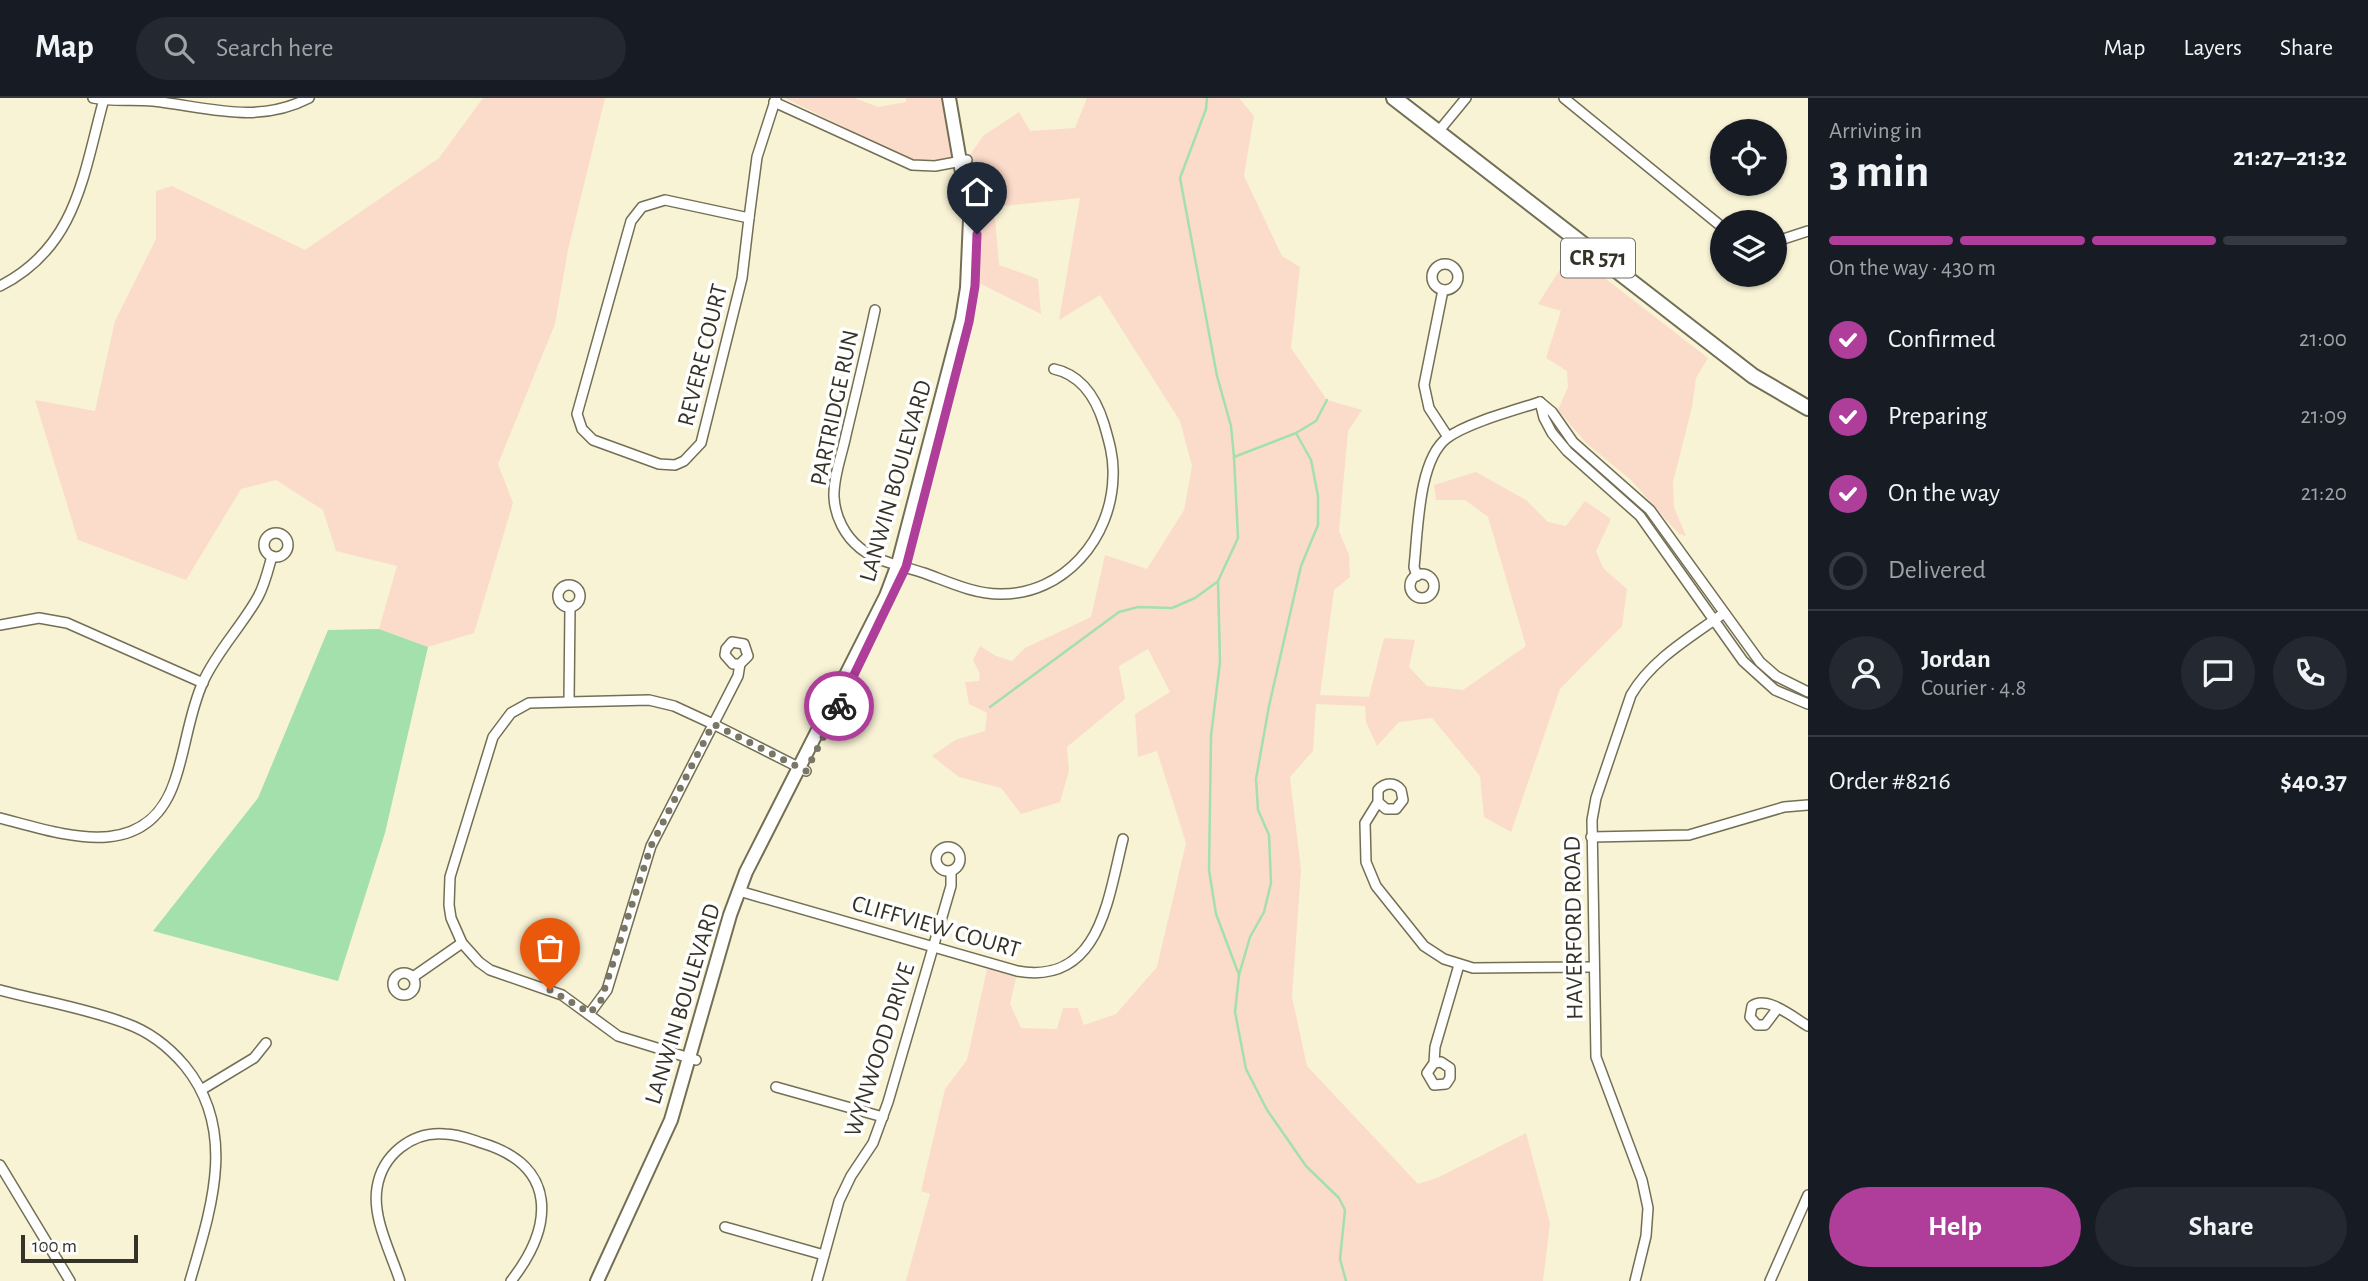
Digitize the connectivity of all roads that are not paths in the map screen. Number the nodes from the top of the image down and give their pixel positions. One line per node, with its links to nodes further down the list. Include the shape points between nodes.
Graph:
1 (93, 98): 8 (street)
2 (309, 98): 10 (street)
3 (949, 98): 12 (street, LANWIN BOULEVARD)
4 (956, 98): 12 (street, LANWIN BOULEVARD)
5 (1394, 98): 11 (main road, CR 571)
6 (1466, 98): 11 (street)
7 (1564, 98): 13 (street)
8 (104, 99): 10 (street, via 246,114); 17 (street, via 68,221 37,262)
9 (775, 100): 12 (street, via 912,165); 14 (street, REVERE COURT, via 757,157)
10 (296, 101)
11 (1438, 132): 21 (main road, CR 571, via 1679,320)
12 (964, 160): 27 (street, LANWIN BOULEVARD, via 976,215 975,286)
13 (1710, 217)
14 (749, 218): 14 (street, REVERE COURT, via 742,278 697,450 684,461 667,465 593,440 582,429 578,405 636,213 665,200)
15 (1808, 231): 16 (street)
16 (1787, 238)
17 (0, 286)
18 (1443, 290): 25 (street, via 1424,385 1429,408)
19 (876, 310): 27 (street, PARTRIDGE RUN, via 834,495 839,519 851,540 868,553)
20 (1054, 369): 27 (street, PARTRIDGE RUN, via 1068,372 1091,394 1110,443 1112,492 1104,522 1090,547 1058,578 1016,593 973,591)
21 (1789, 398): 23 (main road, CR 571); 24 (street)
22 (1539, 402): 25 (street); 30 (street, via 1573,442 1650,510); 31 (street, via 1552,433 1640,516)
23 (1808, 408)
24 (1808, 415)
25 (1448, 437): 28 (street, via 1427,469 1414,567)
26 (272, 556): 34 (street, via 258,597)
27 (902, 565): 39 (street, LANWIN BOULEVARD, via 886,613)
28 (1417, 576)
29 (570, 607): 36 (street)
30 (1724, 613): 31 (street, HAVERFORD ROAD); 35 (street, via 1760,662)
31 (1715, 620): 37 (street, via 1758,677); 43 (street, HAVERFORD ROAD, via 1653,666 1638,684 1596,798)
32 (0, 625): 34 (street, via 39,618 67,623)
33 (740, 664): 38 (street)
34 (203, 683): 42 (street, via 175,781 146,821 122,834 95,839)
35 (1808, 692)
36 (569, 701): 38 (street, via 649,700); 47 (street, via 540,701 519,708 503,720 493,737 450,877 451,918)
37 (1808, 704)
38 (713, 724): 39 (street); 54 (street, via 651,846 607,990)
39 (802, 769): 46 (street, LANWIN BOULEVARD)
40 (1378, 802): 49 (street, via 1363,836 1370,874 1414,937 1433,953)
41 (1808, 805): 43 (street, via 1784,807 1689,835)
42 (0, 818)
43 (1591, 837): 50 (street, HAVERFORD ROAD)
44 (1123, 839): 48 (street, CLIFFVIEW COURT, via 1097,932 1070,964 1050,972 1029,973)
45 (951, 871): 48 (street, WYNWOOD DRIVE)
46 (743, 892): 48 (street, CLIFFVIEW COURT); 57 (street, LANWIN BOULEVARD)
47 (462, 943): 51 (street); 54 (street, via 491,970 562,995)
48 (933, 947): 61 (street, WYNWOOD DRIVE)
49 (1459, 965): 50 (street, via 1486,970); 58 (street)
50 (1594, 967): 73 (street, HAVERFORD ROAD, via 1596,1057 1648,1208)
51 (413, 977)
52 (0, 990): 60 (street, via 137,1028 179,1059)
53 (1777, 1009): 55 (street)
54 (590, 1013): 57 (street, via 630,1042)
55 (1808, 1026)
56 (266, 1043): 60 (street, via 254,1058)
57 (692, 1059): 70 (street, LANWIN BOULEVARD, via 660,1146); 71 (street, LANWIN BOULEVARD, via 671,1140)
58 (1434, 1063)
59 (776, 1087): 61 (street)
60 (201, 1090): 67 (street, via 213,1122 218,1157 204,1235)
61 (883, 1117): 65 (street, WYNWOOD DRIVE, via 873,1143 845,1186)
62 (0, 1165): 66 (street)
63 (1808, 1195): 74 (street)
64 (725, 1227): 65 (street)
65 (824, 1255): 72 (street, WYNWOOD DRIVE)
66 (70, 1281)
67 (190, 1281)
68 (400, 1281): 69 (street, via 377,1213 379,1178 398,1149 434,1134 456,1135 502,1149 534,1177 541,1198 541,1220)
69 (511, 1281)
70 (597, 1281)
71 (605, 1281)
72 (817, 1281)
73 (1636, 1281)
74 (1770, 1281)

